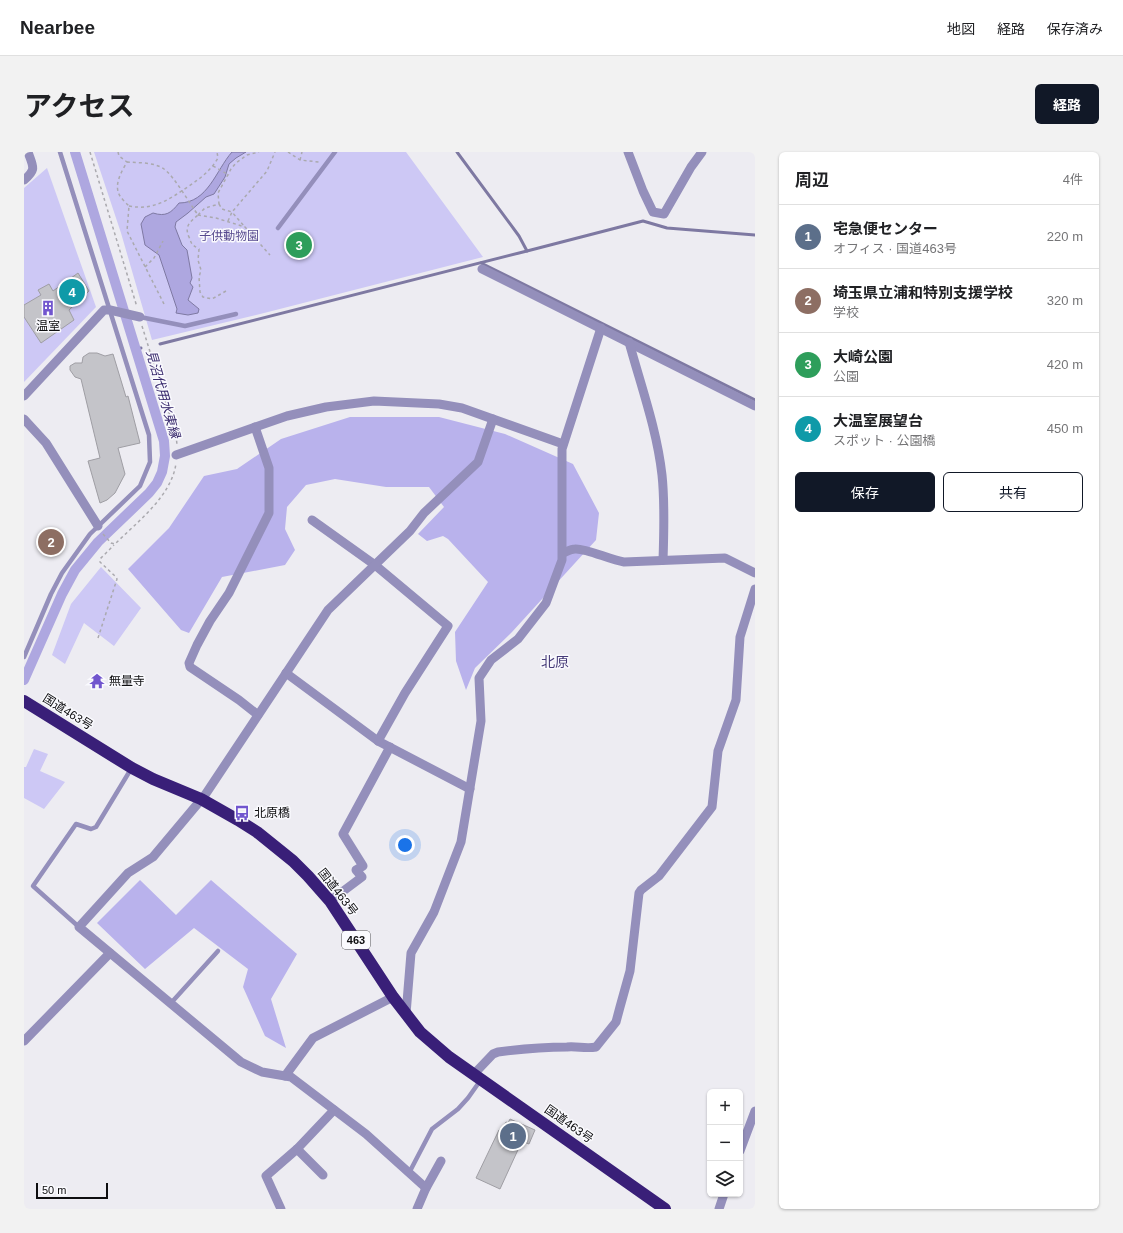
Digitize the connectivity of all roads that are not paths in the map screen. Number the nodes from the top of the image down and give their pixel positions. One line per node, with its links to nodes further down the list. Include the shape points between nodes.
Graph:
1 (28, 152): 6 (street, via 33,169)
2 (60, 152): 9 (lane)
3 (335, 152): 7 (lane)
4 (628, 152): 5 (street, via 653,212 664,214)
5 (702, 152)
6 (24, 180)
7 (278, 228)
8 (482, 268): 12 (street)
9 (110, 310): 11 (street); 14 (street, via 104,310); 22 (lane, via 149,435 150,462 140,486)
10 (236, 314): 11 (lane, via 185,326)
11 (140, 317)
12 (601, 328): 13 (street); 19 (street)
13 (629, 342): 15 (street); 24 (street, via 656,437 662,475 665,513)
14 (24, 396)
15 (755, 406)
16 (24, 419): 22 (street, via 46,443)
17 (493, 419): 18 (street, via 462,408 439,404 374,401 326,407); 19 (street); 25 (street, via 478,462 424,513 410,531)
18 (255, 427): 20 (street); 31 (street, via 269,468 269,513 189,663 190,667)
19 (563, 444): 23 (street)
20 (176, 455)
21 (312, 520): 25 (street)
22 (99, 528): 28 (lane, via 90,534 62,573)
23 (562, 553): 24 (street, via 574,549 624,562); 35 (street, via 562,560 546,603 518,638 491,660 479,678 481,721)
24 (663, 560): 26 (street, via 725,558)
25 (375, 565): 29 (street, via 328,610); 32 (street, via 448,626)
26 (755, 572)
27 (755, 590): 46 (street, via 740,637 736,700 718,751 712,806 659,876 639,893 630,971 616,1022 596,1047 586,1049 576,1046 498,1052 493,1054)
28 (24, 658)
29 (286, 673): 31 (street); 32 (street)
30 (25, 702): 34 (highway, 国道463号 / 463)
31 (258, 715): 36 (street)
32 (378, 741): 33 (street)
33 (390, 747): 35 (street); 37 (street, via 342,834 363,866 356,870 362,877)
34 (132, 768): 36 (highway, 国道463号 / 463); 38 (lane, via 96,826 91,829 76,824 32,886)
35 (470, 789): 43 (street, via 461,842 434,912 411,953)
36 (201, 799): 37 (highway, 国道463号 / 463, via 257,832 293,861); 38 (street, via 153,857 128,873)
37 (330, 901): 41 (highway, 国道463号 / 463)
38 (79, 927): 40 (street)
39 (218, 951): 42 (lane)
40 (110, 953): 42 (street); 44 (street)
41 (394, 997): 43 (highway, 国道463号 / 463); 45 (street, via 313,1038)
42 (171, 1003): 45 (street, via 241,1062 262,1072)
43 (406, 1014): 46 (highway, 国道463号 / 463, via 420,1032)
44 (24, 1041)
45 (285, 1076): 47 (street, via 291,1077)
46 (477, 1077): 52 (lane, via 468,1098 432,1129); 58 (highway, 国道463号 / 463)
47 (334, 1110): 50 (street); 52 (street, via 366,1134)
48 (755, 1110): 49 (street)
49 (743, 1143)
50 (297, 1149): 53 (street); 56 (street, via 266,1176)
51 (441, 1161): 54 (street)
52 (409, 1173): 54 (street)
53 (323, 1175)
54 (426, 1188): 57 (street)
55 (723, 1197): 59 (street)
56 (282, 1209)
57 (417, 1209)
58 (664, 1209)
59 (719, 1209)

